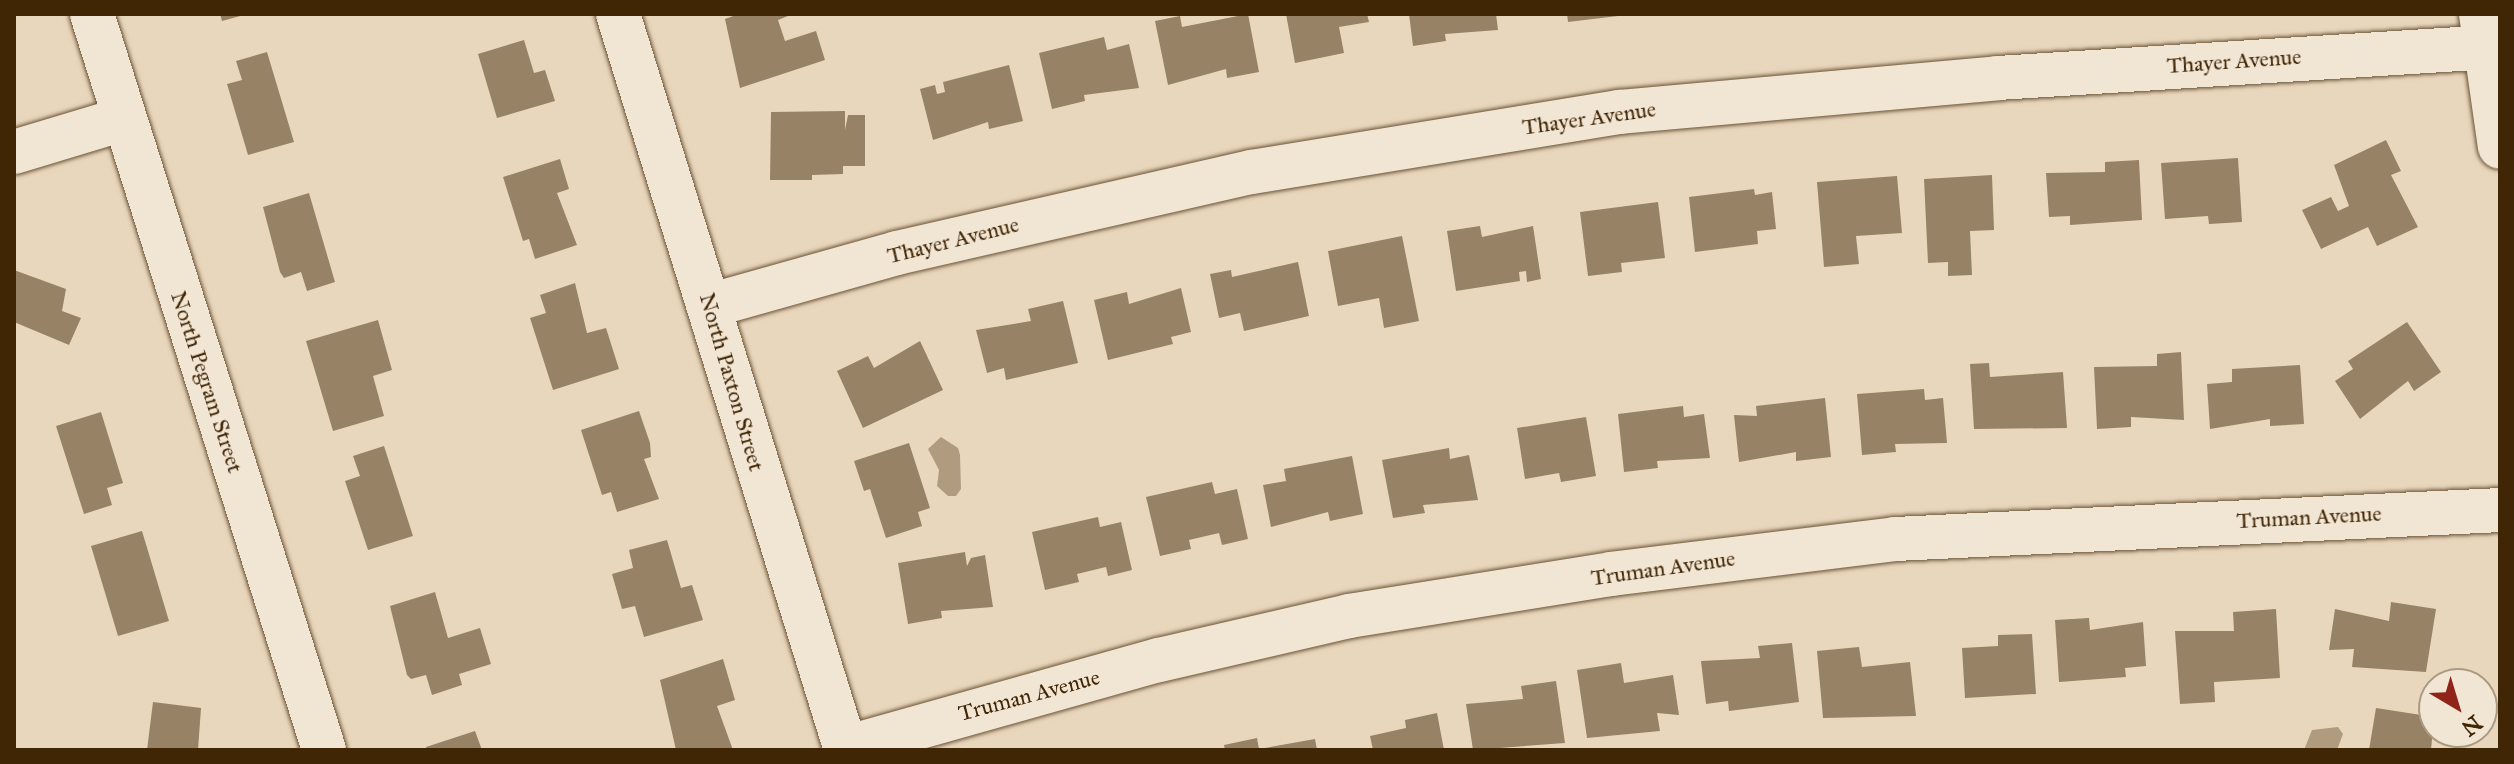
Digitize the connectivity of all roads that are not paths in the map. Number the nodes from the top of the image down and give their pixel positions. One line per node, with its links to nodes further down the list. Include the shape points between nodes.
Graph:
1 (92, 14): 4 (street, North Pegram Street)
2 (618, 14): 7 (street, North Paxton Street)
3 (2483, 30): 5 (street); 7 (street, Thayer Avenue, via 1799,94 1485,132 1063,213)
4 (123, 119): 6 (street); 10 (street, North Pegram Street)
5 (2500, 147)
6 (14, 152)
7 (712, 305): 9 (street, North Paxton Street, via 769,511)
8 (2500, 510): 9 (street, Truman Avenue, via 1895,539 1611,574 1349,616 1159,660)
9 (846, 749)
10 (324, 750)

